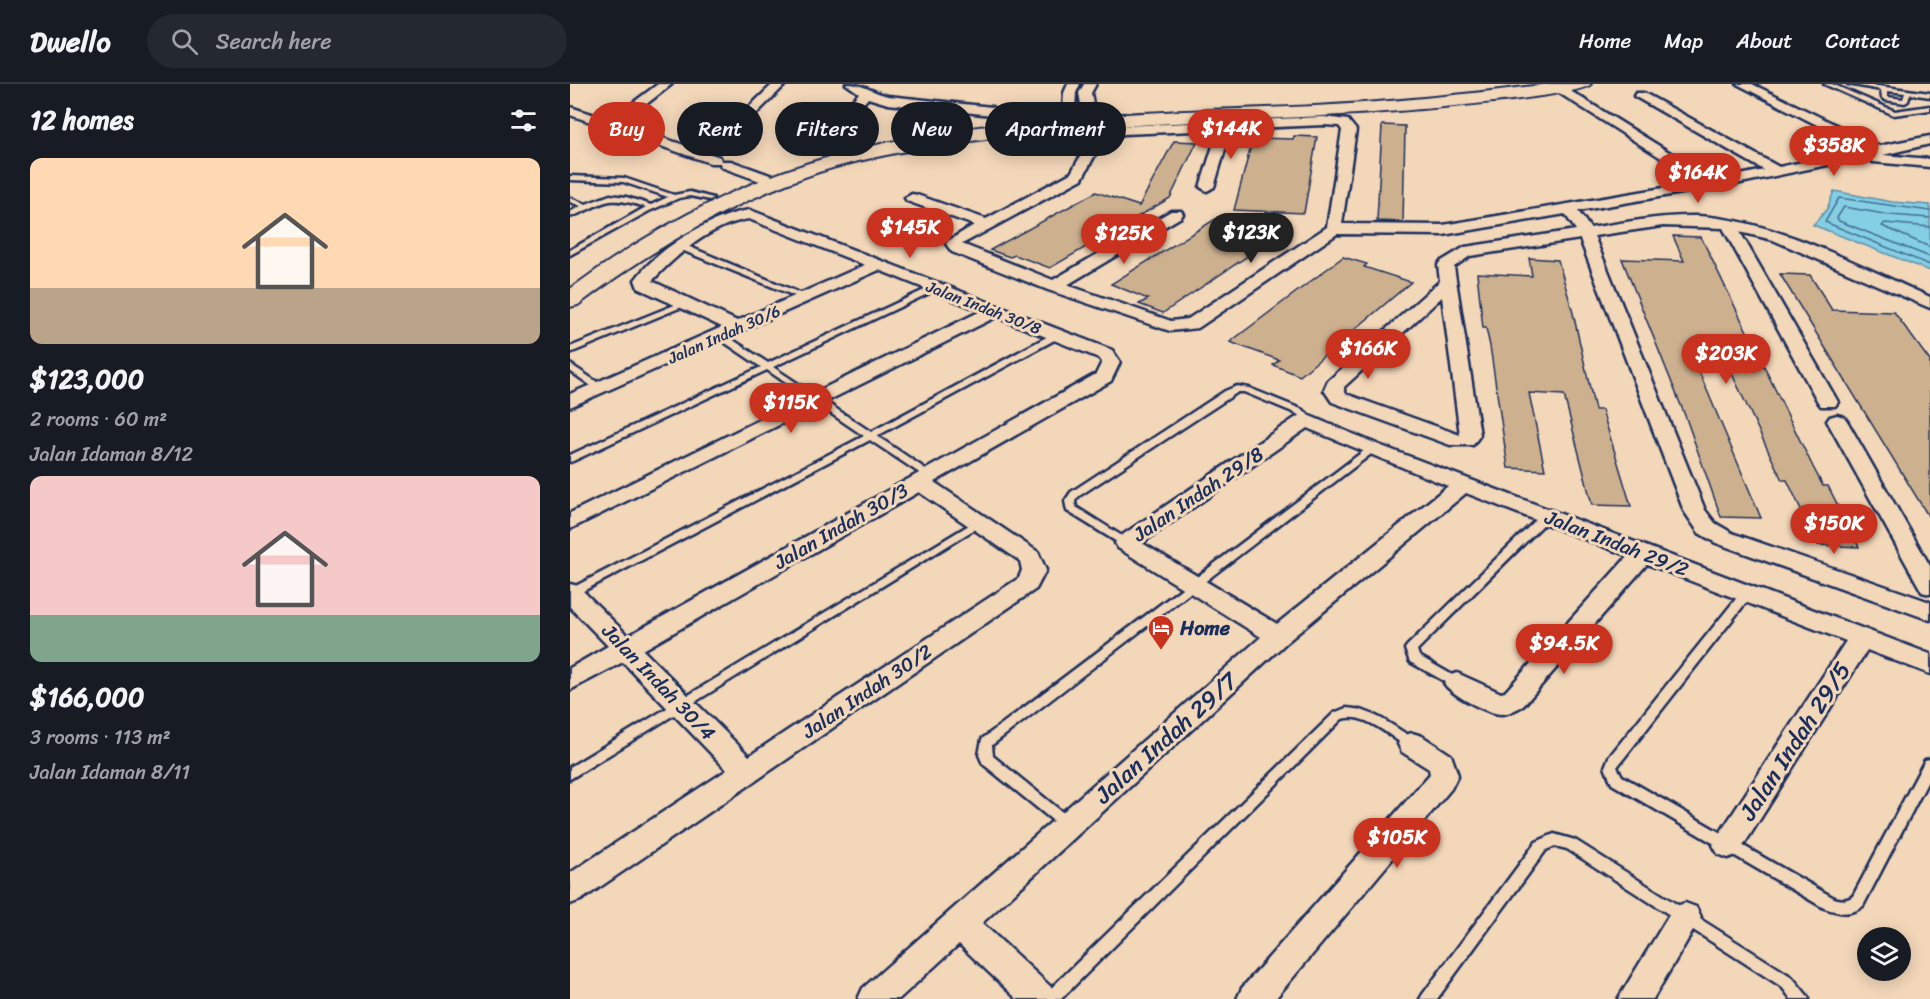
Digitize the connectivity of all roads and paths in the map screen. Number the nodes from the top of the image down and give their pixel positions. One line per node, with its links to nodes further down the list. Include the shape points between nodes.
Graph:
1 (666, 84): 18 (street)
2 (780, 84): 19 (street)
3 (852, 84): 14 (street)
4 (1074, 84): 21 (street)
5 (1090, 84): 22 (street, via 1085,93)
6 (1527, 84): 26 (main road, via 1400,98)
7 (1743, 84): 33 (street)
8 (1839, 84): 10 (lane)
9 (1564, 85): 27 (main road, via 1394,105); 39 (street)
10 (1828, 85): 15 (lane)
11 (1854, 85): 12 (lane); 15 (lane, via 1865,91)
12 (1884, 89): 13 (lane); 13 (lane, via 1885,98 1901,102)
13 (1908, 92): 16 (lane)
14 (866, 93): 20 (street); 24 (street, via 888,100)
15 (1853, 95): 23 (lane, via 1894,113)
16 (1930, 95)
17 (1640, 96): 36 (street)
18 (643, 102)
19 (761, 102)
20 (858, 102)
21 (1069, 102)
22 (1086, 102)
23 (1930, 108)
24 (985, 110)
25 (570, 111): 28 (street)
26 (1126, 114)
27 (1126, 116)
28 (588, 117)
29 (1226, 125): 40 (street); 50 (street, via 1105,134 1095,141 1077,176); 52 (street, via 1343,123 1349,130)
30 (985, 129): 38 (main road, via 912,137 813,159)
31 (1930, 141): 33 (street)
32 (665, 144): 38 (street)
33 (1880, 152): 34 (street)
34 (1850, 158): 35 (street); 36 (street)
35 (1930, 163)
36 (1776, 171): 39 (street)
37 (570, 178): 41 (lane, via 624,180)
38 (769, 179): 42 (main road); 62 (main road, via 664,235)
39 (1714, 180): 47 (street)
40 (1207, 187)
41 (675, 198): 42 (lane, via 688,194); 46 (lane)
42 (711, 198): 57 (main road, via 645,232)
43 (912, 198): 50 (street)
44 (570, 200): 45 (lane)
45 (586, 206): 46 (lane, via 614,196); 49 (lane)
46 (652, 207): 55 (lane)
47 (1569, 209): 52 (street, via 1443,230); 53 (street)
48 (1176, 214): 59 (street)
49 (570, 215)
50 (987, 224): 59 (street, via 954,244 958,249)
51 (1728, 224): 53 (street, via 1663,221); 63 (street, via 1778,237); 88 (street)
52 (1334, 229): 59 (street, via 1192,324 1181,327)
53 (1585, 232): 58 (street, via 1465,252 1446,266); 91 (street, via 1695,511 1707,528 1724,538)
54 (682, 247): 56 (street, Jalan Indah 30/8, via 724,220 750,214); 61 (lane); 64 (street, Jalan Indah 30/8, via 643,280)
55 (570, 253)
56 (878, 265): 60 (street, Jalan Indah 30/8); 61 (street, Jalan Indah 30/6)
57 (570, 280)
58 (1447, 283): 58 (street, via 1470,435 1466,441 1344,402 1334,390)
59 (1054, 286)
60 (936, 288): 65 (street, Jalan Indah 30/8); 71 (lane)
61 (808, 298): 66 (street, Jalan Indah 30/6)
62 (570, 300)
63 (1930, 303)
64 (685, 304): 66 (street); 69 (lane)
65 (994, 311): 67 (street, Jalan Indah 30/8); 74 (street)
66 (738, 328): 68 (street, Jalan Indah 30/6)
67 (1057, 335): 72 (street, Jalan Indah 30/8, via 1106,354 1111,362); 77 (lane)
68 (721, 336): 71 (lane); 73 (street, Jalan Indah 30/6)
69 (570, 350)
70 (570, 367): 73 (lane)
71 (767, 367): 74 (lane); 79 (lane)
72 (1109, 369): 80 (street, Jalan Indah 30/3, via 1104,377)
73 (600, 388): 75 (street, Jalan Indah 30/6)
74 (816, 400): 77 (lane); 83 (street)
75 (570, 402)
76 (1305, 420): 78 (street, Jalan Indah 29/2); 85 (street, Jalan Indah 29/8); 85 (lane, via 1298,411 1237,389 1075,494 1070,501 1071,509)
77 (871, 436): 80 (lane); 89 (lane)
78 (1372, 448): 81 (street, Jalan Indah 29/2); 87 (lane)
79 (570, 459)
80 (924, 479): 84 (street, Jalan Indah 30/2); 94 (street, Jalan Indah 30/3)
81 (1463, 484): 82 (street, Jalan Indah 29/2); 92 (street, Jalan Indah 29/7)
82 (1546, 516): 86 (street, Jalan Indah 29/2); 97 (lane, via 1412,649 1414,659)
83 (570, 522)
84 (979, 522): 98 (lane); 101 (street, Jalan Indah 30/2, via 1030,556 1034,570 1028,583)
85 (1126, 543): 87 (street, Jalan Indah 29/8)
86 (1644, 553): 90 (street, Jalan Indah 29/2); 97 (street, via 1509,702 1496,704)
87 (1194, 584): 92 (street, Jalan Indah 29/8); 103 (lane, via 986,743 988,760)
88 (1930, 586)
89 (570, 593): 94 (street, Jalan Indah 30/4)
90 (1748, 593): 93 (street, Jalan Indah 29/2); 104 (lane, via 1611,767 1623,785)
91 (1930, 611)
92 (1278, 636): 103 (street, Jalan Indah 29/7)
93 (1862, 638): 95 (street, Jalan Indah 29/2); 104 (street, Jalan Indah 29/5)
94 (627, 648): 96 (street, Jalan Indah 30/3); 98 (street, Jalan Indah 30/4)
95 (1930, 664)
96 (570, 680)
97 (1457, 683)
98 (682, 705): 101 (street, Jalan Indah 30/4); 102 (lane)
99 (1412, 744): 110 (lane, via 1357,712 1338,716); 111 (street, via 1440,763 1444,769 1441,781)
100 (1930, 764): 104 (lane, via 1853,906 1828,903)
101 (747, 772): 105 (street, Jalan Indah 30/2)
102 (570, 774)
103 (1069, 826): 107 (street, Jalan Indah 29/7)
104 (1728, 846)
105 (570, 890)
106 (1685, 917): 112 (lane, via 1570,844 1546,841); 113 (street); 114 (lane, via 1787,982)
107 (960, 923): 108 (street, Jalan Indah 29/7); 109 (street)
108 (875, 999)
109 (1040, 999)
110 (1050, 999)
111 (1254, 999)
112 (1428, 999)
113 (1635, 999)
114 (1802, 999)

